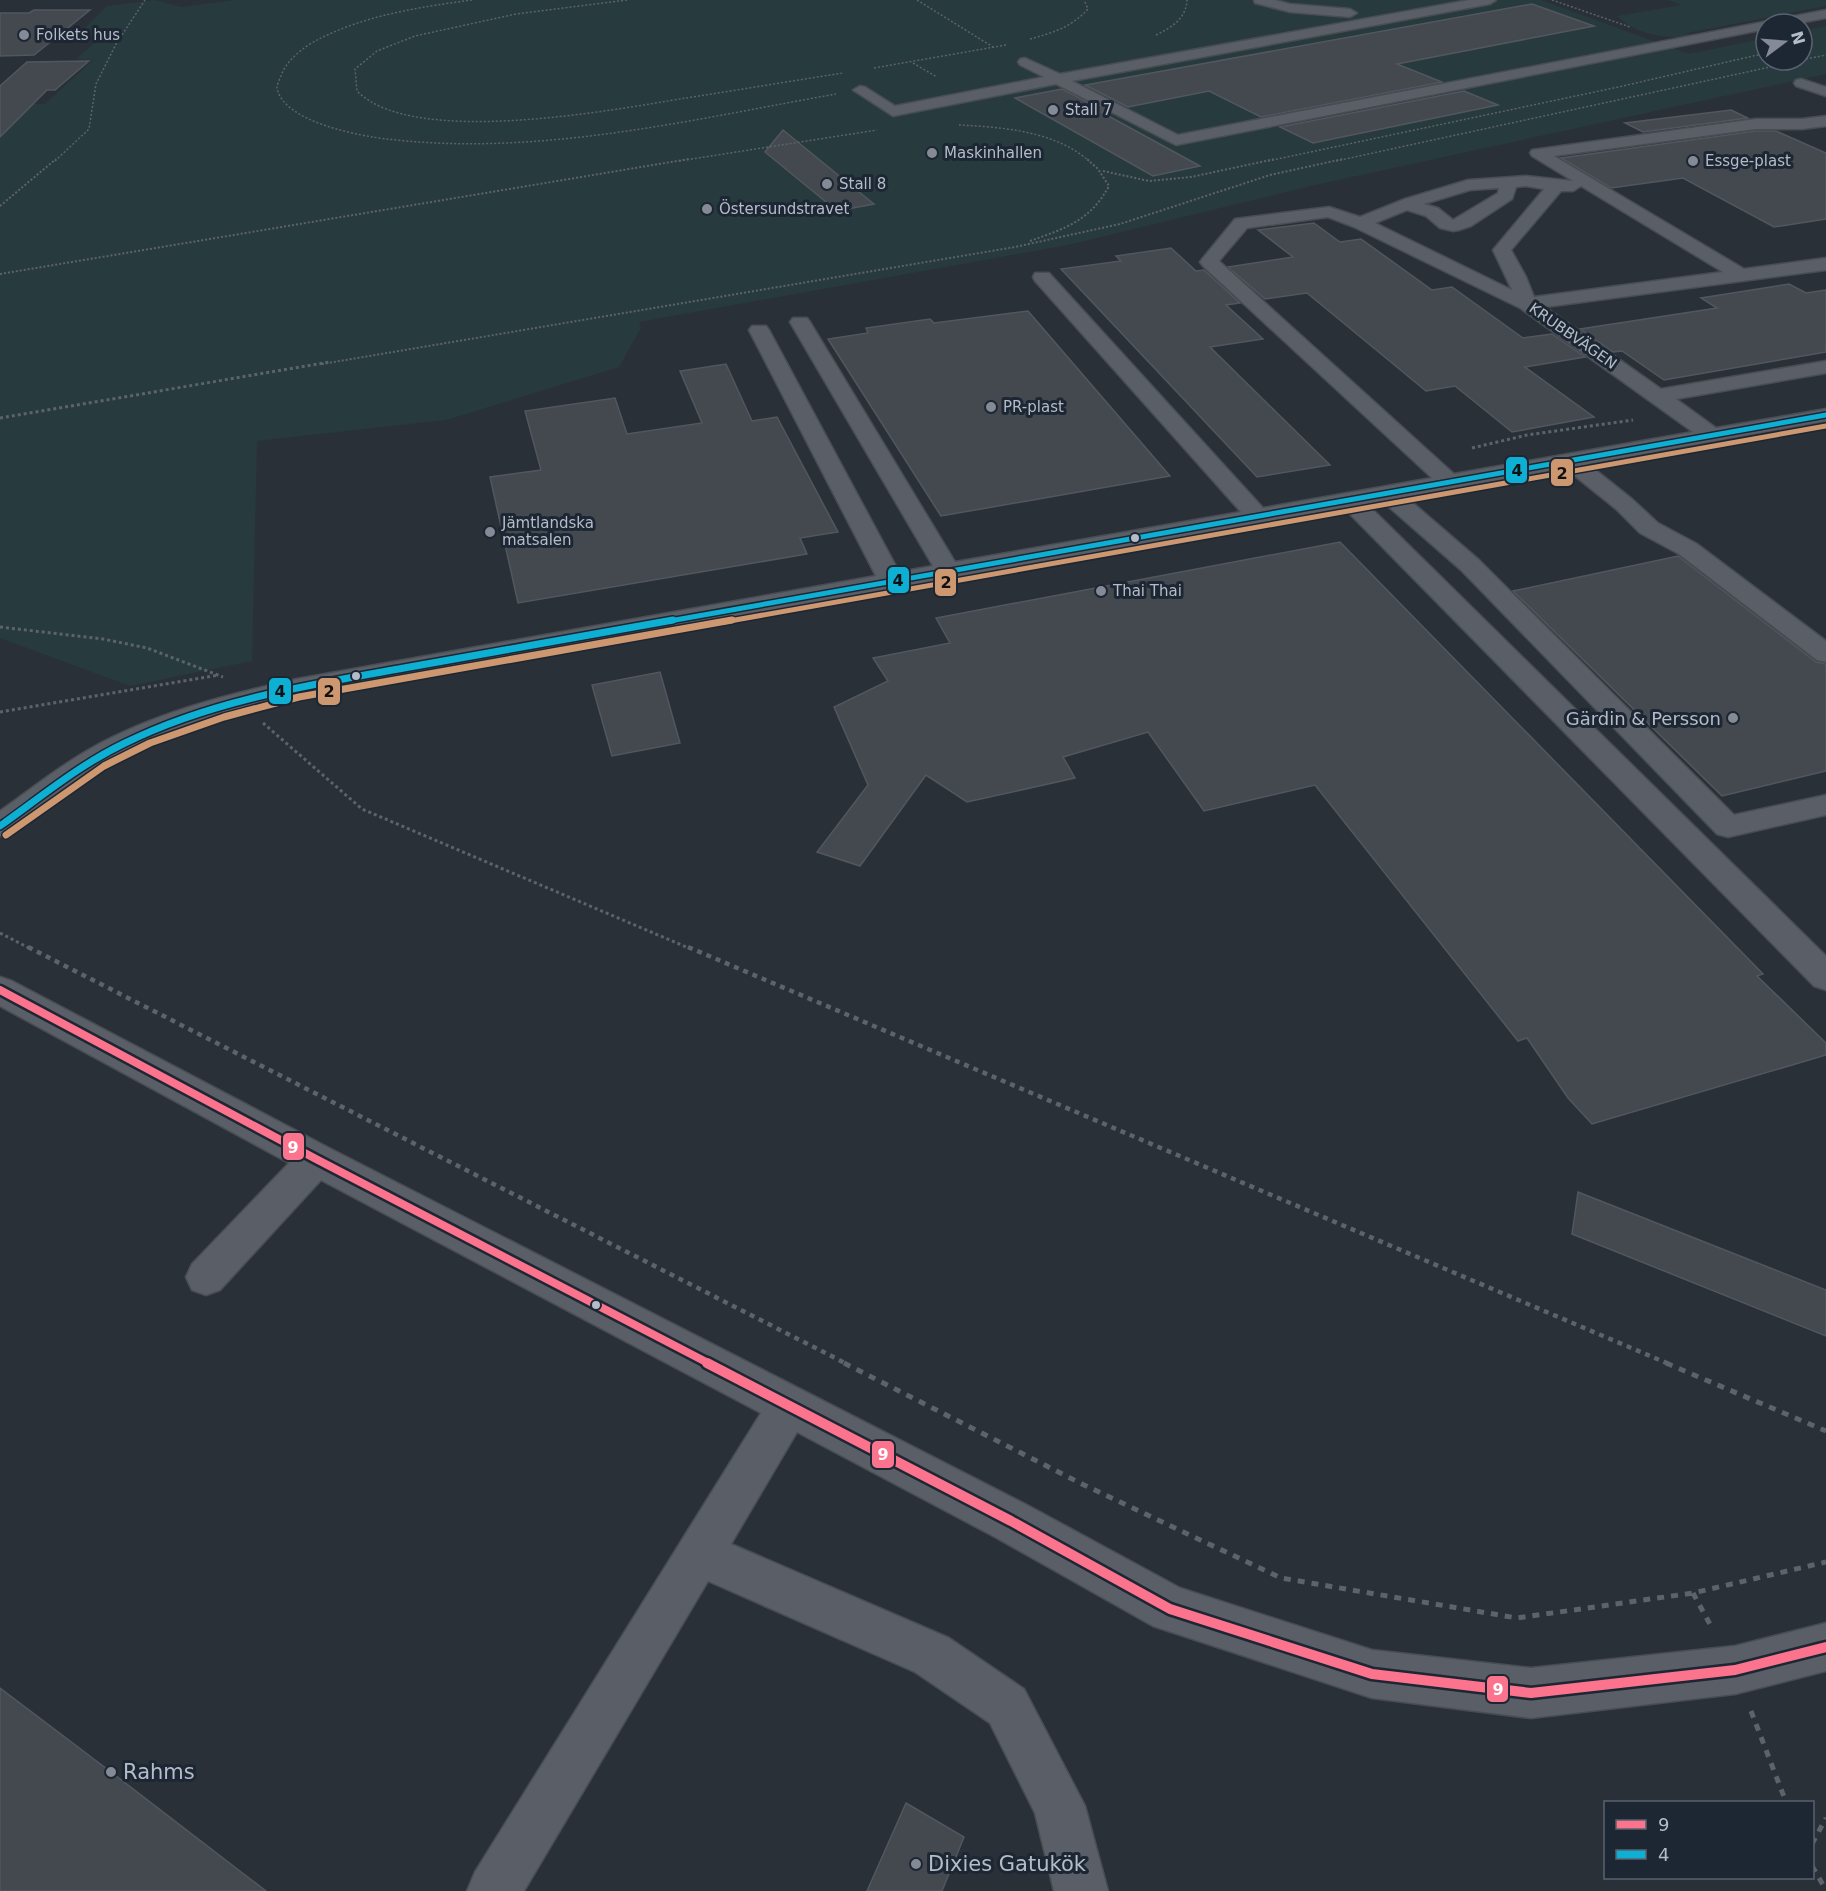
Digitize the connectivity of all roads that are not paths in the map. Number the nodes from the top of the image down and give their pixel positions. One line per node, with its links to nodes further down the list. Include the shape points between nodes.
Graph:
1 (1251, 0): 7 (street)
2 (1260, 0): 5 (street, via 1290,9)
3 (1406, 0): 5 (street)
4 (1490, 0): 5 (street)
5 (1377, 16): 7 (street)
6 (1754, 27): 9 (street, via 1176,140)
7 (1289, 37): 9 (street)
8 (1025, 62): 9 (street)
9 (1058, 79): 13 (street)
10 (1801, 83): 12 (street)
11 (860, 90): 13 (street)
12 (1825, 91)
13 (893, 111): 15 (street)
14 (1826, 121): 18 (street, via 1756,124 1538,153)
15 (910, 125)
16 (1509, 182): 17 (street); 19 (street, via 1468,185); 19 (street, via 1506,195 1453,226 1446,225 1432,212)
17 (1556, 186): 18 (street); 24 (street, via 1502,250)
18 (1591, 186): 22 (street)
19 (1407, 205): 20 (street)
20 (1360, 223): 24 (street, KRUBBVÄGEN); 32 (street, KRUBBVÄGEN, via 1329,212 1241,223 1209,262)
21 (1826, 264): 22 (street)
22 (1742, 276): 24 (street)
23 (1042, 277): 35 (street)
24 (1527, 304): 28 (street, KRUBBVÄGEN)
25 (800, 322): 36 (street)
26 (759, 330): 37 (street)
27 (1826, 367): 28 (street)
28 (1659, 396): 30 (street, KRUBBVÄGEN)
29 (1826, 416): 30 (street)
30 (1712, 435): 31 (street)
31 (1570, 461): 32 (street); 38 (street, via 1649,528 1688,549)
32 (1448, 481): 33 (street)
33 (1386, 492): 34 (street); 39 (street, via 1470,565 1728,827)
34 (1349, 499): 35 (street); 41 (street)
35 (1257, 516): 36 (street)
36 (948, 571): 37 (street)
37 (892, 582): 40 (street, via 241,700 176,720 102,755)
38 (1826, 654)
39 (1826, 805)
40 (0, 826)
41 (1826, 977)
42 (0, 990): 43 (street)
43 (316, 1159): 44 (street); 45 (street)
44 (206, 1277)
45 (790, 1404): 46 (street); 47 (street, via 1170,1609 1372,1674 1531,1693 1735,1670)
46 (700, 1554): 48 (street); 49 (street, via 932,1655 1007,1706 1059,1806)
47 (1826, 1647)
48 (494, 1891)
49 (1081, 1891)

